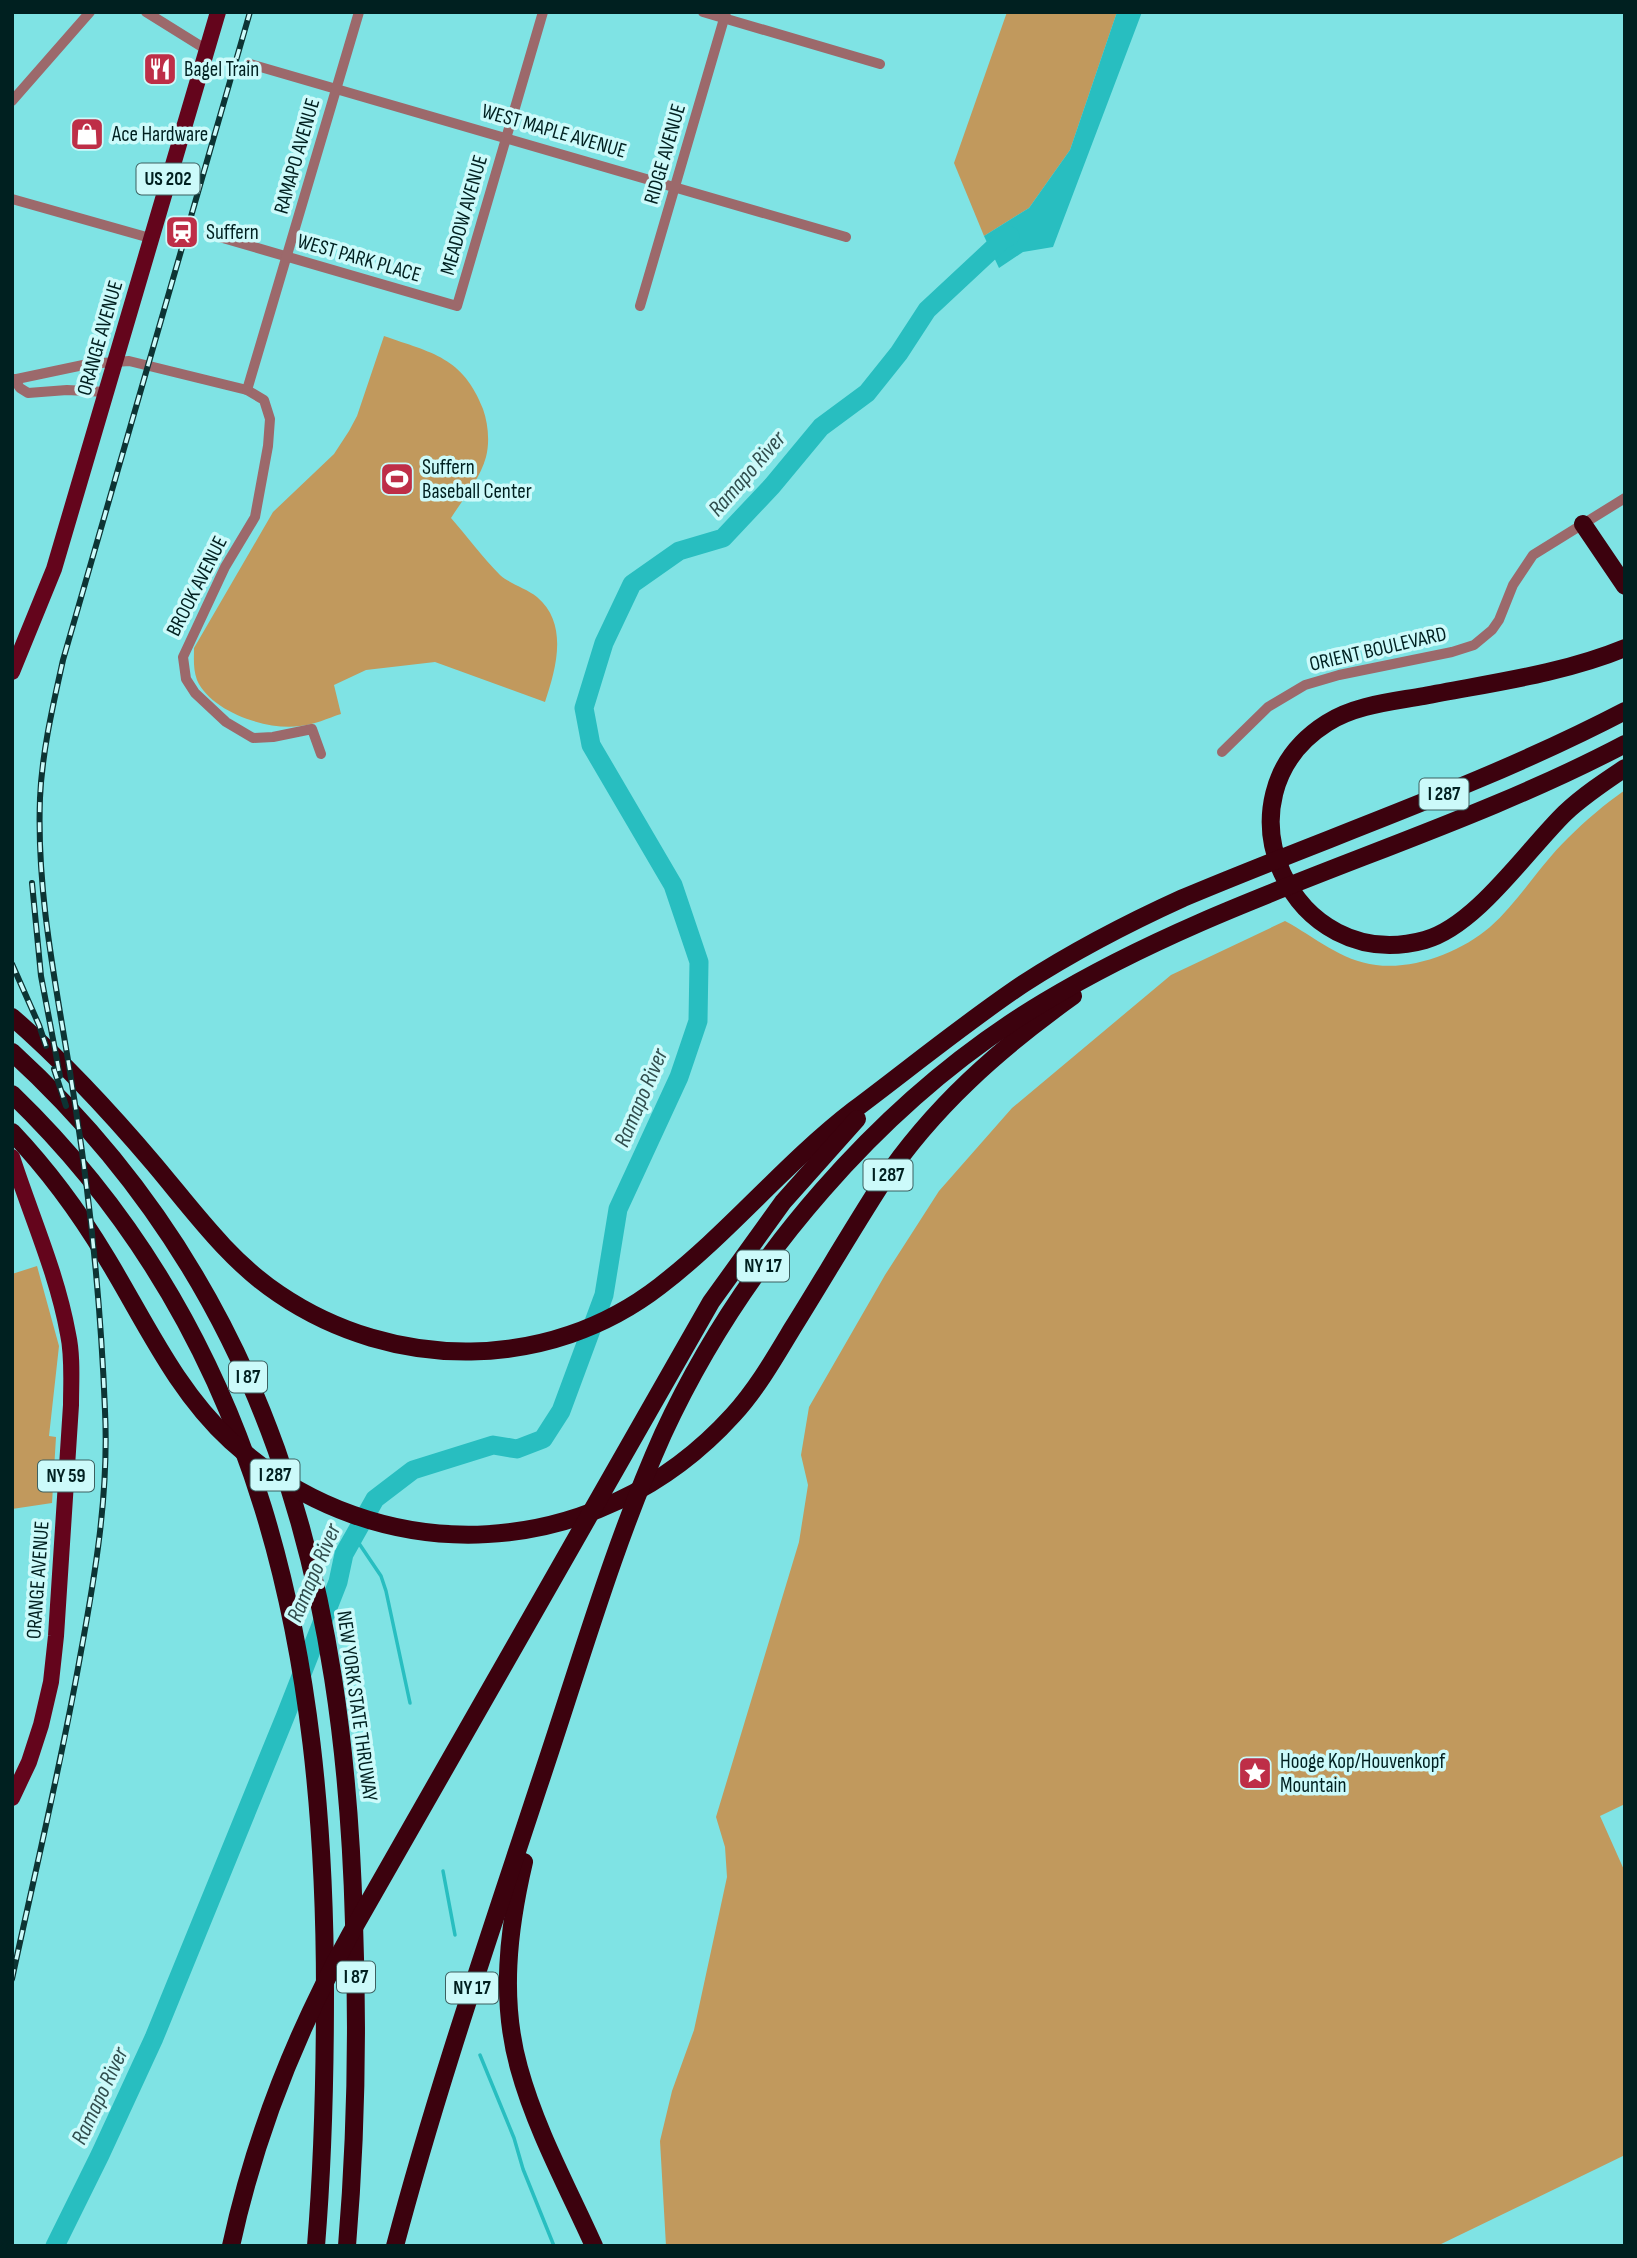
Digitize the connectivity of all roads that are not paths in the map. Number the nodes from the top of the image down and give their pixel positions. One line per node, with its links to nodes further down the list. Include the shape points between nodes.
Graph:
1 (90, 12): 12 (street)
2 (146, 12): 8 (street)
3 (218, 12): 8 (main road, ORANGE AVENUE / US 202)
4 (359, 12): 11 (street, RAMAPO AVENUE)
5 (543, 12): 13 (street, MEADOW AVENUE)
6 (703, 12): 7 (street)
7 (725, 15): 10 (street); 14 (street, RIDGE AVENUE)
8 (207, 50): 18 (main road, ORANGE AVENUE / US 202)
9 (250, 64): 11 (street, WEST MAPLE AVENUE)
10 (880, 64)
11 (336, 89): 13 (street, WEST MAPLE AVENUE); 19 (street, RAMAPO AVENUE)
12 (12, 101)
13 (506, 138): 14 (street, WEST MAPLE AVENUE); 20 (street, MEADOW AVENUE)
14 (676, 186): 17 (street, WEST MAPLE AVENUE); 21 (street, RIDGE AVENUE)
15 (12, 199): 18 (street)
16 (209, 234): 19 (street, WEST PARK PLACE)
17 (846, 237)
18 (150, 238): 23 (main road, ORANGE AVENUE / US 202)
19 (288, 257): 20 (street, WEST PARK PLACE); 24 (street, RAMAPO AVENUE)
20 (457, 306)
21 (640, 306)
22 (13, 380): 23 (street, via 28,393); 24 (street, via 129,360)
23 (108, 384): 29 (main road, ORANGE AVENUE / US 202, via 53,571)
24 (247, 390): 33 (street, BROOK AVENUE, via 264,400 270,419 255,517 183,657 187,679 226,722 253,738 312,729)
25 (1625, 498): 26 (street, ORIENT BOULEVARD)
26 (1583, 524): 27 (highway); 32 (street, ORIENT BOULEVARD, via 1533,555 1513,585 1499,620 1474,645 1305,685 1268,707)
27 (1625, 586)
28 (1620, 649): 34 (highway, via 1558,669 1366,707 1327,723 1301,745 1277,787 1273,851 1284,880 1323,924 1375,944 1429,939 1475,910 1566,813)
29 (12, 672)
30 (1625, 712): 38 (highway, I 287, via 1485,777 1259,866 1132,922 1024,984)
31 (1625, 744): 35 (highway, I 287, via 1536,786)
32 (1223, 752)
33 (321, 754)
34 (1625, 768)
35 (1155, 943): 40 (highway, I 287, via 1023,1033 940,1108 884,1180 751,1393 718,1431 645,1488 564,1521 504,1534 417,1532 366,1520 281,1480 246,1454 202,1411 166,1360 92,1233); 42 (highway, NY 17, via 1038,1005 953,1066 854,1157 776,1249 709,1348 665,1430 631,1512)
36 (12, 1017): 38 (highway, I 287, via 94,1094 260,1281 353,1333 452,1353 532,1345 624,1311 692,1260 830,1130)
37 (12, 1052): 46 (highway, NEW YORK STATE THRUWAY / I 87, via 82,1123 151,1208 200,1284 242,1365 284,1467 311,1561 330,1650 348,1800 356,1971)
38 (883, 1090): 44 (highway, NY 17, via 783,1202 710,1302 385,1872 295,2043 254,2154)
39 (12, 1094): 45 (highway, I 87, via 94,1185 159,1274 201,1350 237,1431 283,1576 304,1680 316,1773 325,1949)
40 (12, 1132)
41 (12, 1157): 43 (main road, ORANGE AVENUE / NY 59, via 59,1289 71,1367 51,1682 33,1749)
42 (557, 1733): 47 (highway, NY 17, via 454,2045); 48 (highway, via 515,1905 508,1999 525,2088)
43 (12, 1798)
44 (231, 2246)
45 (317, 2246)
46 (348, 2246)
47 (395, 2246)
48 (594, 2246)

